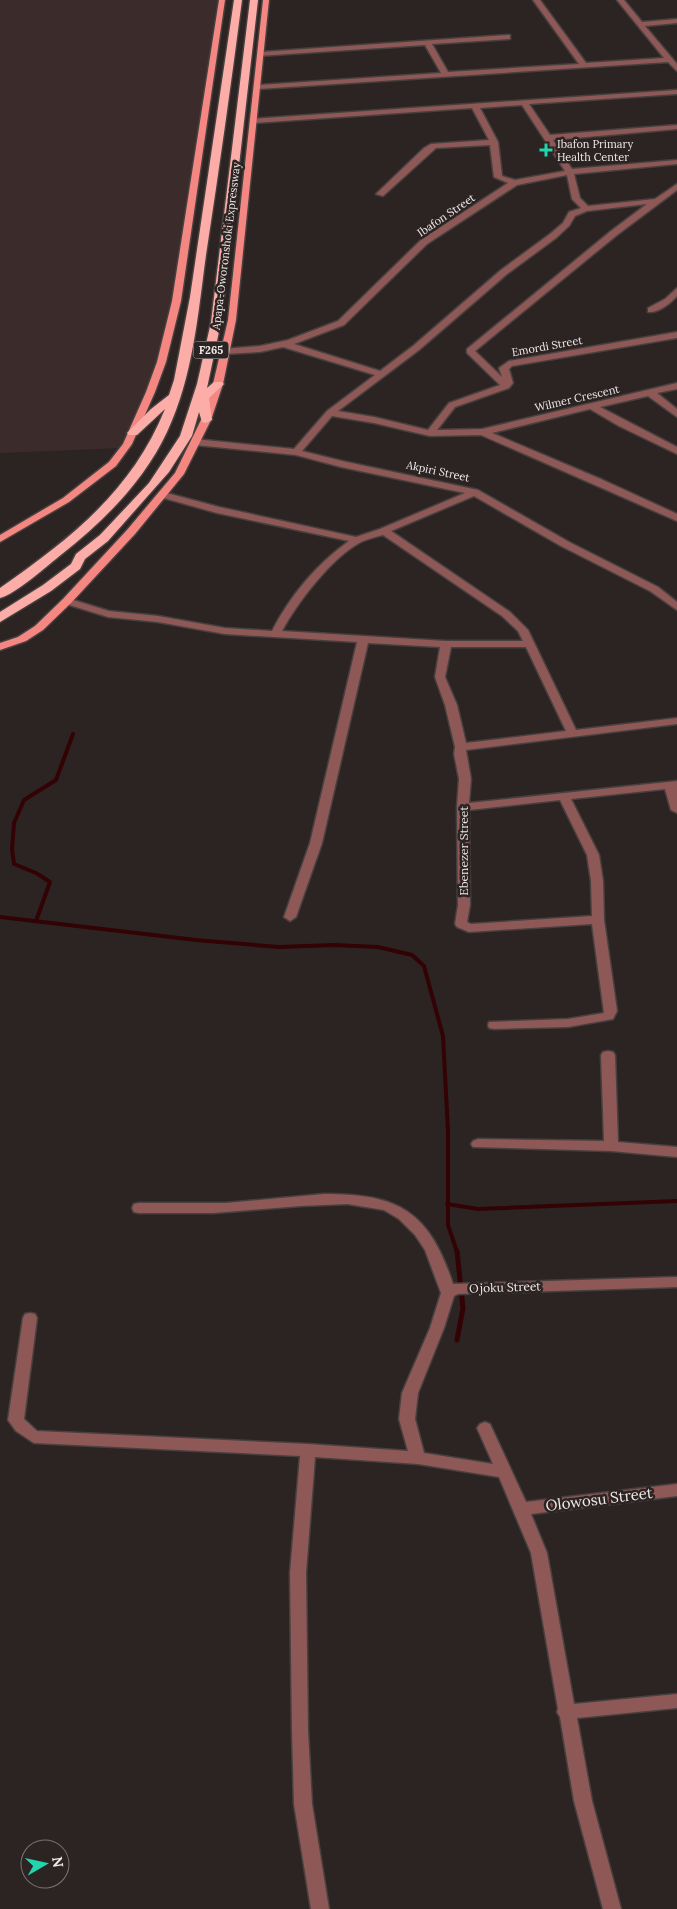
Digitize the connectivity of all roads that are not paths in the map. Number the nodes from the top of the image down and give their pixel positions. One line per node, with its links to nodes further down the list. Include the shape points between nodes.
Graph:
1 (222, 0): 43 (main road, via 181,274 162,366)
2 (238, 0): 42 (highway, Apapa-Oworonshoki Expressway / F265, via 191,318)
3 (254, 0): 37 (highway, Apapa-Oworonshoki Expressway / F265, via 216,322)
4 (266, 0): 11 (main road, Apapa-Oworonshoki Expressway)
5 (536, 0): 13 (street)
6 (620, 0): 8 (street)
7 (677, 21): 8 (street)
8 (640, 24): 12 (street)
9 (507, 37): 10 (street)
10 (428, 43): 11 (street); 15 (street)
11 (261, 54): 16 (main road, Apapa-Oworonshoki Expressway)
12 (670, 60): 13 (street); 14 (street)
13 (584, 66): 15 (street)
14 (677, 69)
15 (445, 74): 16 (street)
16 (258, 87): 20 (main road, Apapa-Oworonshoki Expressway)
17 (677, 92): 18 (street)
18 (524, 102): 19 (street); 22 (street)
19 (475, 106): 20 (street); 23 (street)
20 (253, 121): 35 (main road, Apapa-Oworonshoki Expressway)
21 (677, 127): 22 (street)
22 (546, 138): 25 (street)
23 (494, 142): 26 (street, via 498,177); 28 (street, via 434,146)
24 (677, 162): 25 (street, Ibafon Street)
25 (570, 172): 26 (street, Ibafon Street); 30 (street, via 576,199)
26 (514, 183): 34 (street, Ibafon Street, via 424,242 341,323)
27 (677, 186): 29 (street)
28 (380, 194)
29 (655, 201): 30 (street); 39 (street, via 470,351)
30 (586, 209): 36 (street, via 572,214 553,236 504,272)
31 (677, 291): 32 (street)
32 (650, 310)
33 (677, 334): 39 (street, Emordi Street, via 509,364 504,368)
34 (283, 344): 35 (street, Ibafon Street); 36 (street)
35 (226, 351): 38 (main road, Apapa-Oworonshoki Expressway)
36 (382, 374): 47 (street)
37 (203, 384): 44 (highway); 49 (highway, Apapa-Oworonshoki Expressway / F265)
38 (218, 384): 44 (highway); 50 (main road, Apapa-Oworonshoki Expressway)
39 (506, 386): 53 (street, via 452,404)
40 (677, 386): 41 (street, Wilmer Crescent)
41 (651, 393): 45 (street, Wilmer Crescent); 48 (street)
42 (174, 397): 46 (highway); 54 (highway, Apapa-Oworonshoki Expressway / F265)
43 (150, 398): 46 (highway); 52 (main road)
44 (203, 398): 49 (highway); 50 (highway)
45 (593, 407): 51 (street, Wilmer Crescent); 56 (street)
46 (155, 411): 52 (highway); 54 (highway, via 161,424)
47 (330, 413): 53 (street); 57 (street)
48 (677, 414)
49 (193, 417): 67 (highway, Apapa-Oworonshoki Expressway / F265, via 186,436 165,470 104,538 67,574)
50 (206, 420): 55 (main road, Apapa-Oworonshoki Expressway)
51 (482, 432): 53 (street); 60 (street)
52 (133, 433): 62 (main road, via 122,453 99,475 63,502)
53 (430, 433)
54 (158, 437): 64 (highway, Apapa-Oworonshoki Expressway / F265, via 130,480 94,520)
55 (195, 442): 57 (street, Akpiri Street); 59 (main road, Apapa-Oworonshoki Expressway, via 179,474)
56 (677, 451)
57 (296, 452): 58 (street, Akpiri Street)
58 (475, 492): 61 (street); 66 (street, Akpiri Street, via 565,544 654,589)
59 (163, 495): 63 (street); 65 (main road, Apapa-Oworonshoki Expressway)
60 (677, 518)
61 (384, 531): 63 (street); 71 (street, via 506,614 523,630)
62 (0, 539)
63 (357, 540): 68 (street, via 331,558 287,612)
64 (0, 594)
65 (66, 601): 68 (street, via 108,614); 72 (main road, Apapa-Oworonshoki Expressway, via 39,628)
66 (677, 607)
67 (0, 617)
68 (275, 635): 69 (street)
69 (363, 641): 70 (street); 80 (street, via 316,843)
70 (446, 644): 71 (street); 75 (street, Ebenezer Street, via 440,677)
71 (529, 644): 74 (street)
72 (0, 647)
73 (677, 721): 74 (street)
74 (572, 735): 75 (street)
75 (461, 747): 78 (street, Ebenezer Street, via 465,779)
76 (673, 784): 77 (street); 79 (street)
77 (564, 796): 78 (street); 81 (street, via 593,855)
78 (463, 807): 81 (street, Ebenezer Street, via 464,927)
79 (677, 810)
80 (290, 917)
81 (598, 920): 82 (street, via 611,1012 608,1016 568,1023)
82 (494, 1025)
83 (608, 1055): 85 (street)
84 (478, 1144): 85 (street)
85 (611, 1146): 86 (street)
86 (677, 1152)
87 (139, 1208): 89 (street, via 240,1207 342,1199 376,1202 403,1214 425,1237)
88 (677, 1282): 89 (street, Ojoku Street)
89 (451, 1291): 93 (street, via 410,1393 407,1419)
90 (30, 1318): 92 (street, via 16,1420 34,1437)
91 (485, 1428): 94 (street)
92 (308, 1450): 93 (street); 99 (street, via 298,1573 300,1731 304,1804)
93 (418, 1458): 94 (street)
94 (504, 1472): 96 (street)
95 (677, 1490): 96 (street, Olowosu Street)
96 (521, 1509): 98 (street, via 538,1553)
97 (677, 1701): 98 (street)
98 (566, 1712): 100 (street, via 583,1801)
99 (320, 1909)
100 (612, 1909)

